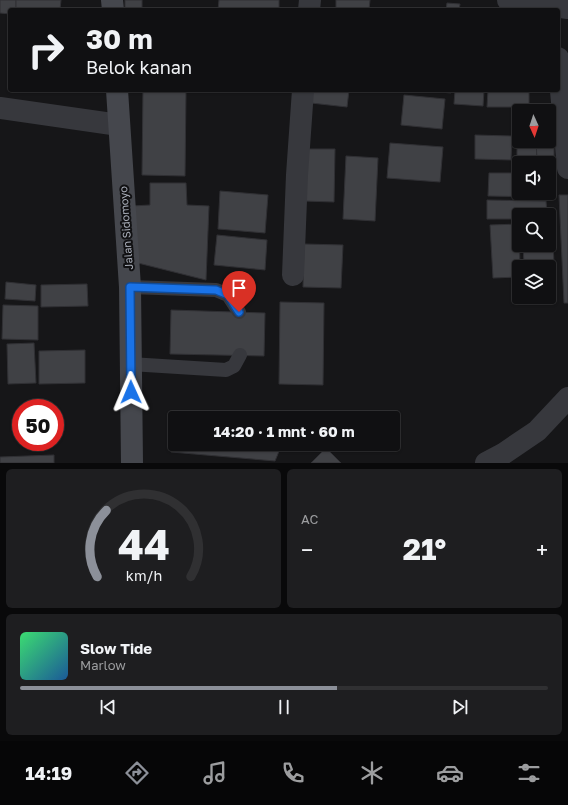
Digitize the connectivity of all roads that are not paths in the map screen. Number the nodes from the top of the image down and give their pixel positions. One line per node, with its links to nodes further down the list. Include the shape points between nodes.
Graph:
1 (508, 0): 2 (street)
2 (558, 8)
3 (560, 80): 8 (street)
4 (117, 92): 7 (main road, Jalan Sidomoyo)
5 (303, 92): 9 (street)
6 (0, 108): 7 (street)
7 (119, 125): 10 (main road, Jalan Sidomoyo)
8 (568, 168)
9 (293, 275)
10 (130, 287): 11 (lane, via 216,290 228,295); 13 (main road, Jalan Sidomoyo)
11 (239, 312)
12 (240, 355): 13 (lane, via 234,366 226,370)
13 (130, 364): 15 (main road, Jalan Sidomoyo)
14 (568, 398): 16 (street, via 538,432)
15 (132, 463)
16 (486, 463)

